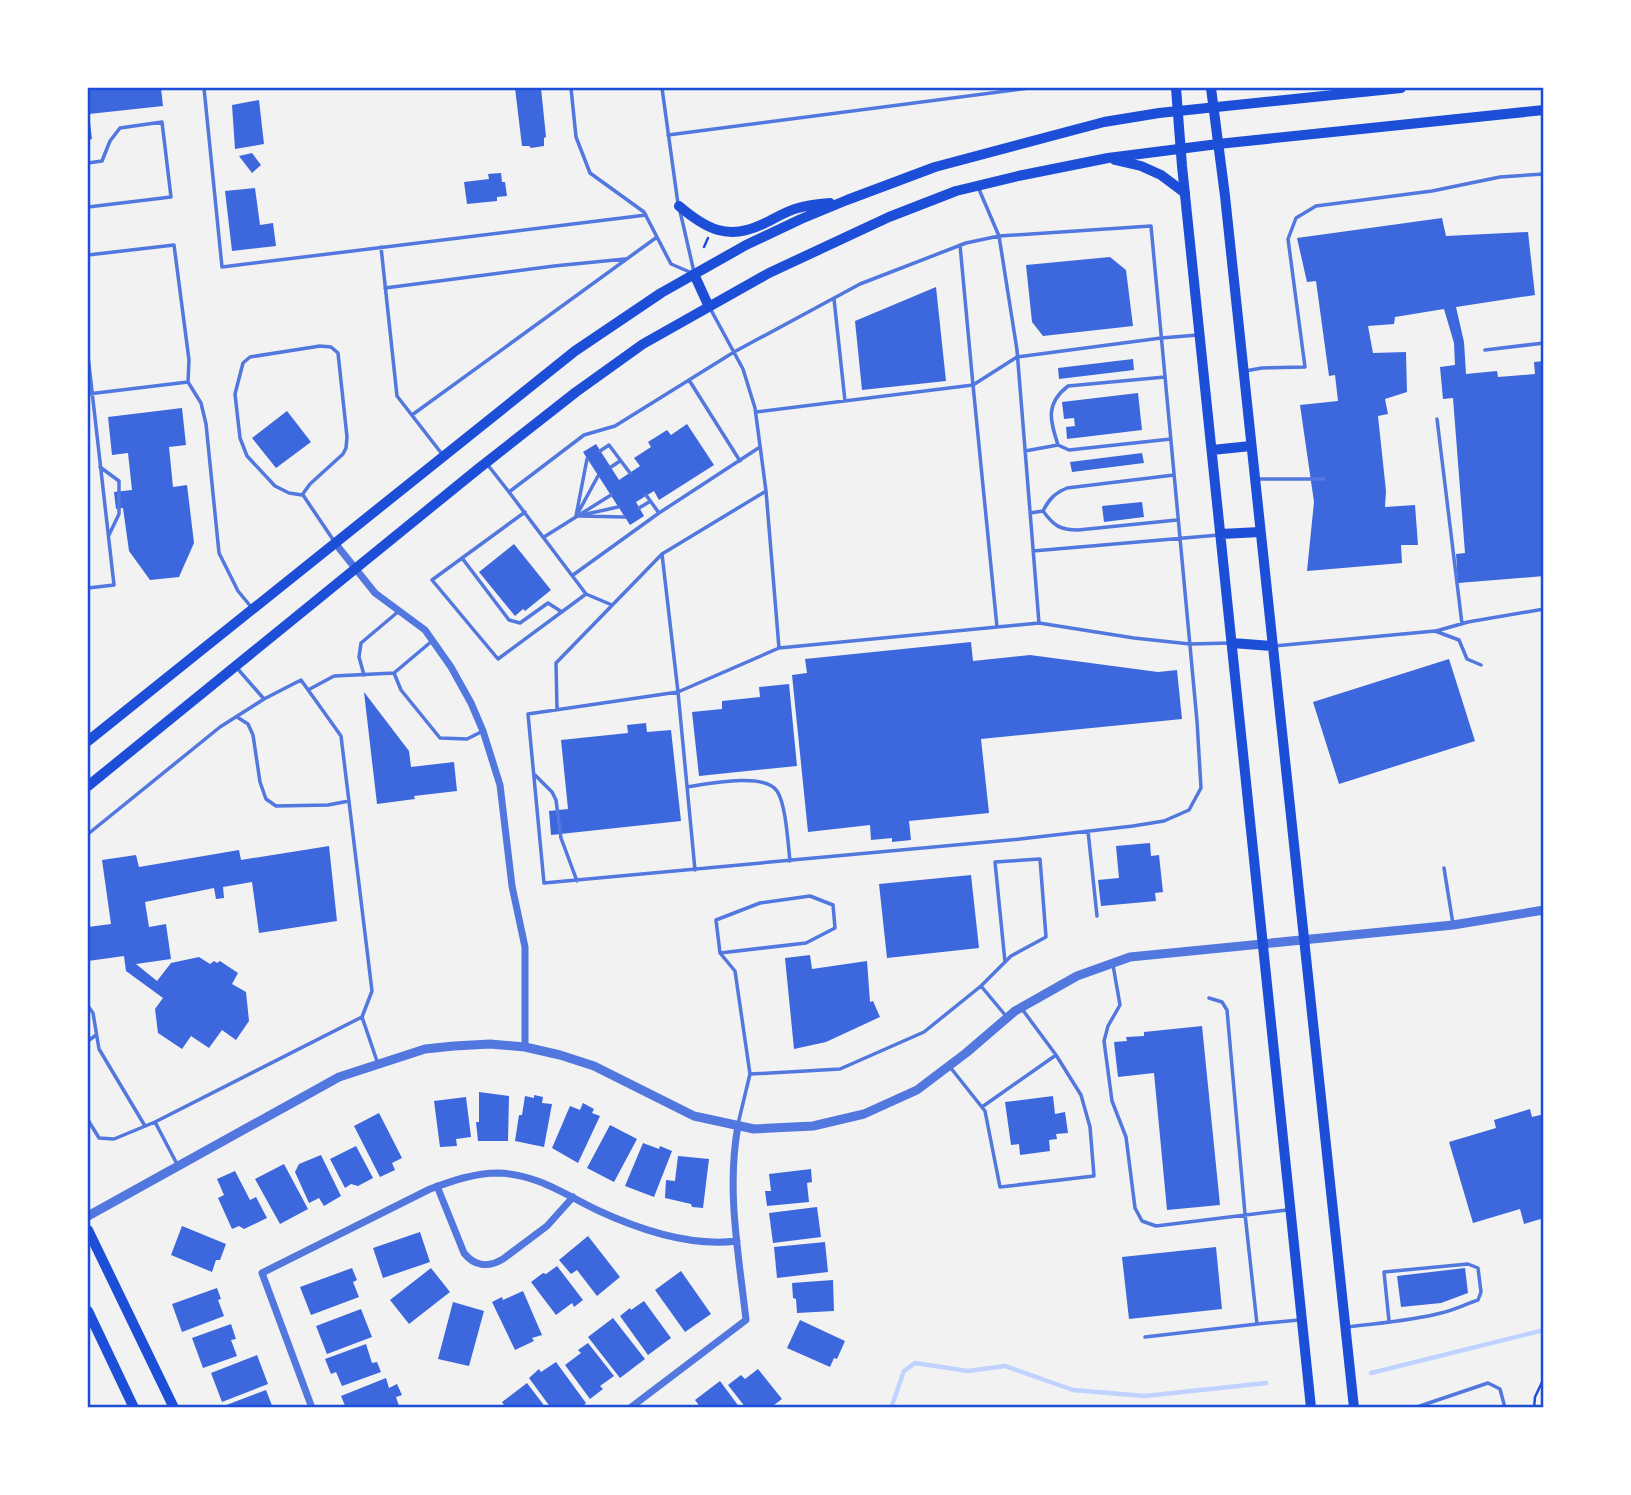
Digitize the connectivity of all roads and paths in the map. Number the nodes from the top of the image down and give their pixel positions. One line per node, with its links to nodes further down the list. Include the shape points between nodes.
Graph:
1 (205, 88): 27 (lane, via 222,267)
2 (571, 88): 23 (lane, via 576,137 590,173)
3 (662, 88): 12 (lane)
4 (1029, 88): 12 (lane)
5 (1176, 88): 11 (main road)
6 (1211, 88): 9 (main road)
7 (1395, 88): 8 (main road)
8 (1349, 90): 9 (main road)
9 (1214, 107): 11 (main road); 13 (main road)
10 (1544, 110): 13 (main road)
11 (1178, 111): 14 (main road); 20 (main road, via 1104,122 935,167)
12 (668, 135): 21 (lane)
13 (1218, 144): 14 (main road); 41 (main road)
14 (1180, 148): 15 (main road); 19 (main road)
15 (1108, 158): 18 (main road); 19 (main road, via 1151,170)
16 (88, 163): 22 (lane, via 102,161 120,128 162,122 171,197)
17 (1544, 174): 41 (lane, via 1316,206 1296,218 1288,239 1305,367)
18 (977, 186): 24 (lane); 33 (main road, via 889,217)
19 (1185, 193): 34 (main road)
20 (847, 200): 21 (main road, via 796,208 733,233 698,222); 30 (main road)
21 (679, 206): 30 (lane)
22 (88, 207)
23 (646, 215): 25 (lane); 27 (lane)
24 (999, 236): 26 (lane); 35 (lane, via 1151,226); 40 (lane)
25 (657, 237): 29 (lane); 30 (lane, via 671,264)
26 (960, 245): 32 (lane, via 860,284); 45 (lane)
27 (381, 247): 31 (lane)
28 (88, 255): 44 (lane, via 174,245)
29 (627, 259): 31 (lane); 49 (lane)
30 (694, 274): 33 (main road); 58 (main road, via 575,351)
31 (385, 288): 49 (lane, via 397,396)
32 (834, 299): 38 (lane); 47 (lane)
33 (709, 306): 38 (lane); 62 (main road, via 643,344)
34 (1200, 334): 35 (lane); 55 (main road)
35 (1161, 338): 40 (lane); 42 (lane)
36 (1544, 343): 37 (lane)
37 (1485, 350)
38 (734, 352): 43 (lane); 48 (lane)
39 (88, 356): 46 (lane)
40 (1017, 357): 45 (lane); 57 (lane)
41 (1243, 371): 53 (main road)
42 (1165, 377): 51 (lane); 52 (lane, via 1068,386 1051,408)
43 (689, 380): 61 (lane); 71 (lane, via 615,426 584,435)
44 (188, 382): 46 (lane); 99 (lane, via 201,402 206,424 219,553)
45 (973, 386): 47 (lane); 105 (lane)
46 (90, 393): 63 (lane)
47 (845, 401): 48 (lane)
48 (755, 412): 54 (lane)
49 (412, 415): 58 (lane)
50 (1437, 419): 104 (lane)
51 (1171, 439): 52 (lane, via 1069,450); 66 (lane)
52 (1058, 445): 57 (lane)
53 (1251, 446): 55 (main road); 68 (main road)
54 (760, 447): 61 (lane); 70 (lane)
55 (1212, 450): 86 (main road)
56 (600, 451): 60 (lane, via 609,445)
57 (1025, 451): 81 (lane)
58 (443, 456): 90 (main road)
59 (587, 459): 82 (lane)
60 (621, 461): 64 (lane); 65 (lane)
61 (740, 461): 80 (lane)
62 (485, 463): 71 (lane); 94 (main road)
63 (100, 467): 87 (lane); 87 (lane, via 119,481 119,514)
64 (611, 467)
65 (630, 473)
66 (1174, 475): 78 (lane, via 1067,488 1056,493); 84 (lane)
67 (598, 476): 82 (lane)
68 (1255, 479): 69 (lane); 85 (main road)
69 (1324, 479)
70 (766, 491): 92 (lane); 111 (lane)
71 (509, 492): 79 (lane)
72 (302, 495): 72 (lane, via 346,448 338,353 331,347 250,357 243,363 234,394 247,456 275,486); 90 (lane)
73 (611, 495): 82 (lane)
74 (646, 495): 75 (lane)
75 (650, 501): 77 (lane); 80 (lane)
76 (618, 507): 82 (lane)
77 (639, 508)
78 (1044, 511): 81 (lane); 84 (lane, via 1065,530)
79 (524, 512): 88 (lane); 93 (lane)
80 (659, 513): 95 (lane)
81 (1030, 513): 91 (lane)
82 (576, 516): 83 (lane); 88 (lane)
83 (625, 517)
84 (1178, 520): 89 (lane)
85 (1260, 532): 86 (main road); 110 (main road)
86 (1221, 534): 89 (lane); 108 (main road)
87 (108, 537): 96 (lane, via 114,585)
88 (544, 537): 95 (lane)
89 (1180, 537): 91 (lane); 109 (lane)
90 (335, 543): 94 (street); 99 (main road)
91 (1033, 551): 103 (lane)
92 (662, 554): 98 (lane); 117 (lane)
93 (461, 558): 102 (lane, via 509,620 520,623 548,603); 102 (lane, via 432,580 498,659)
94 (355, 569): 101 (street, via 375,593); 113 (main road)
95 (573, 575): 97 (lane)
96 (88, 588)
97 (586, 594): 98 (lane); 102 (lane)
98 (612, 606): 119 (lane, via 556,663)
99 (253, 609): 122 (main road)
100 (1544, 609): 104 (lane)
101 (399, 611): 107 (street); 115 (lane, via 361,643)
102 (562, 612)
103 (1038, 623): 105 (lane); 109 (lane)
104 (1462, 624): 106 (lane)
105 (997, 627): 111 (lane)
106 (1435, 631): 110 (lane); 112 (lane, via 1459,640 1467,659)
107 (432, 641): 114 (lane); 121 (street, via 451,667)
108 (1232, 643): 109 (lane); 110 (main road); 137 (main road)
109 (1190, 644): 127 (lane, via 1201,788 1189,810 1164,821)
110 (1272, 646): 136 (main road)
111 (779, 648): 117 (lane)
112 (1481, 666)
113 (236, 667): 118 (lane); 124 (main road)
114 (394, 674): 115 (lane); 121 (lane, via 401,690 440,738 467,739)
115 (364, 675): 116 (lane, via 334,676)
116 (308, 690): 118 (lane, via 300,680); 126 (lane, via 341,736)
117 (678, 692): 119 (lane); 125 (lane)
118 (264, 699): 120 (lane)
119 (557, 710): 123 (lane, via 528,714)
120 (236, 717): 126 (lane, via 248,724 253,735 266,799 276,806); 128 (lane)
121 (483, 731): 149 (street, via 500,785 512,886 525,947)
122 (88, 741)
123 (534, 773): 132 (lane, via 556,800 561,838); 132 (lane, via 544,883)
124 (88, 786)
125 (687, 787): 129 (lane, via 740,780 777,790); 131 (lane)
126 (349, 802): 145 (lane, via 372,991)
127 (1088, 831): 129 (lane); 134 (lane)
128 (88, 834)
129 (790, 861): 131 (lane)
130 (1444, 868): 135 (lane)
131 (695, 870): 132 (lane)
132 (577, 881)
133 (1544, 910): 135 (street)
134 (1097, 916)
135 (1453, 925): 136 (street)
136 (1304, 939): 137 (street); 171 (main road)
137 (1264, 943): 140 (street, via 1130,957); 162 (main road)
138 (720, 953): 138 (lane, via 716,920 760,903 810,897 833,905 835,928 806,943); 153 (lane, via 735,971)
139 (1005, 962): 139 (lane, via 1046,937 1040,859 995,862); 141 (lane)
140 (1113, 963): 144 (street, via 1077,976); 163 (lane, via 1120,1006 1104,1041 1112,1101 1126,1137 1135,1208 1142,1221 1156,1226)
141 (981, 986): 146 (lane); 153 (lane, via 924,1032 840,1069)
142 (1209, 998): 163 (lane, via 1222,1002 1227,1010)
143 (88, 1006): 147 (lane)
144 (1020, 1008): 146 (street); 150 (lane)
145 (362, 1017): 151 (lane); 156 (lane)
146 (1007, 1017): 152 (street)
147 (96, 1035): 148 (lane); 157 (lane, via 99,1049)
148 (88, 1041)
149 (525, 1047): 151 (street, via 454,1045 425,1049); 158 (street, via 594,1066 694,1116)
150 (1056, 1055): 154 (lane); 154 (lane, via 1085,1106 1094,1176 1000,1188)
151 (379, 1065): 159 (street, via 340,1077)
152 (949, 1066): 154 (lane); 158 (street, via 917,1090 864,1114 813,1126)
153 (750, 1074): 158 (lane)
154 (982, 1107)
155 (88, 1121): 157 (lane, via 99,1138 114,1139)
156 (155, 1122): 157 (lane); 159 (lane)
157 (145, 1126)
158 (737, 1126): 166 (street, via 732,1174)
159 (178, 1165): 164 (street)
160 (438, 1186): 161 (street, via 480,1174 511,1174); 161 (street, via 464,1253 485,1265 497,1263 547,1226); 176 (street, via 262,1273)
161 (573, 1197): 166 (street, via 663,1235)
162 (1291, 1210): 163 (lane); 168 (main road)
163 (1245, 1214): 170 (lane)
164 (88, 1216)
165 (88, 1230): 175 (main road)
166 (737, 1241): 177 (street, via 746,1321)
167 (88, 1311): 174 (main road)
168 (1301, 1320): 170 (lane); 178 (main road)
169 (1389, 1321): 169 (lane, via 1441,1313 1478,1300 1478,1268 1468,1264 1384,1272); 171 (lane)
170 (1257, 1324): 172 (lane)
171 (1345, 1328): 179 (main road)
172 (1145, 1337)
173 (1544, 1378): 182 (path)
174 (134, 1408)
175 (174, 1408)
176 (312, 1408)
177 (630, 1408)
178 (1311, 1408)
179 (1354, 1408)
180 (1414, 1408): 181 (lane, via 1488,1382 1500,1389)
181 (1505, 1408)
182 (1534, 1408)

